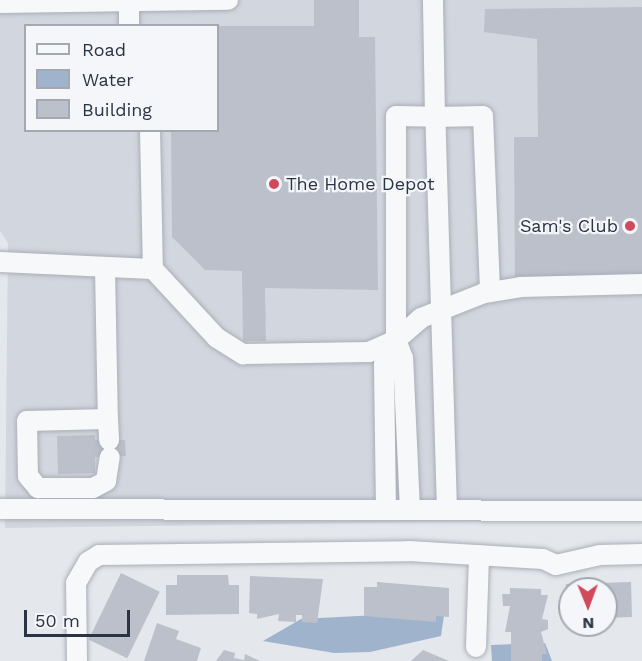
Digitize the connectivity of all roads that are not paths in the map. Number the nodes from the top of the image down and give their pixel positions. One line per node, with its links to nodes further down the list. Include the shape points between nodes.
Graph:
1 (228, 0): 3 (street)
2 (434, 0): 6 (street)
3 (129, 1): 4 (street); 5 (street)
4 (0, 3)
5 (129, 24)
6 (435, 117): 12 (street, via 483,116); 13 (street); 14 (street, via 396,116)
7 (150, 132): 10 (street)
8 (0, 262): 9 (street)
9 (105, 269): 10 (street); 15 (street)
10 (153, 269): 14 (street, via 217,338 243,354 369,352)
11 (642, 284): 12 (street, via 520,287)
12 (490, 292): 13 (street)
13 (442, 310): 14 (street, via 420,318); 19 (street)
14 (396, 340): 17 (street, via 384,364); 18 (street, via 404,358)
15 (108, 419): 15 (street, via 27,421 28,477 38,488 93,488 106,481)
16 (0, 509): 17 (street)
17 (386, 510): 18 (street)
18 (410, 510): 19 (street)
19 (447, 510): 20 (street)
20 (642, 511)
21 (642, 554): 22 (street, via 600,555 556,565 543,559)
22 (479, 555): 23 (street); 24 (street, via 409,551 99,555 88,562 76,583)
23 (476, 647)
24 (77, 661)

